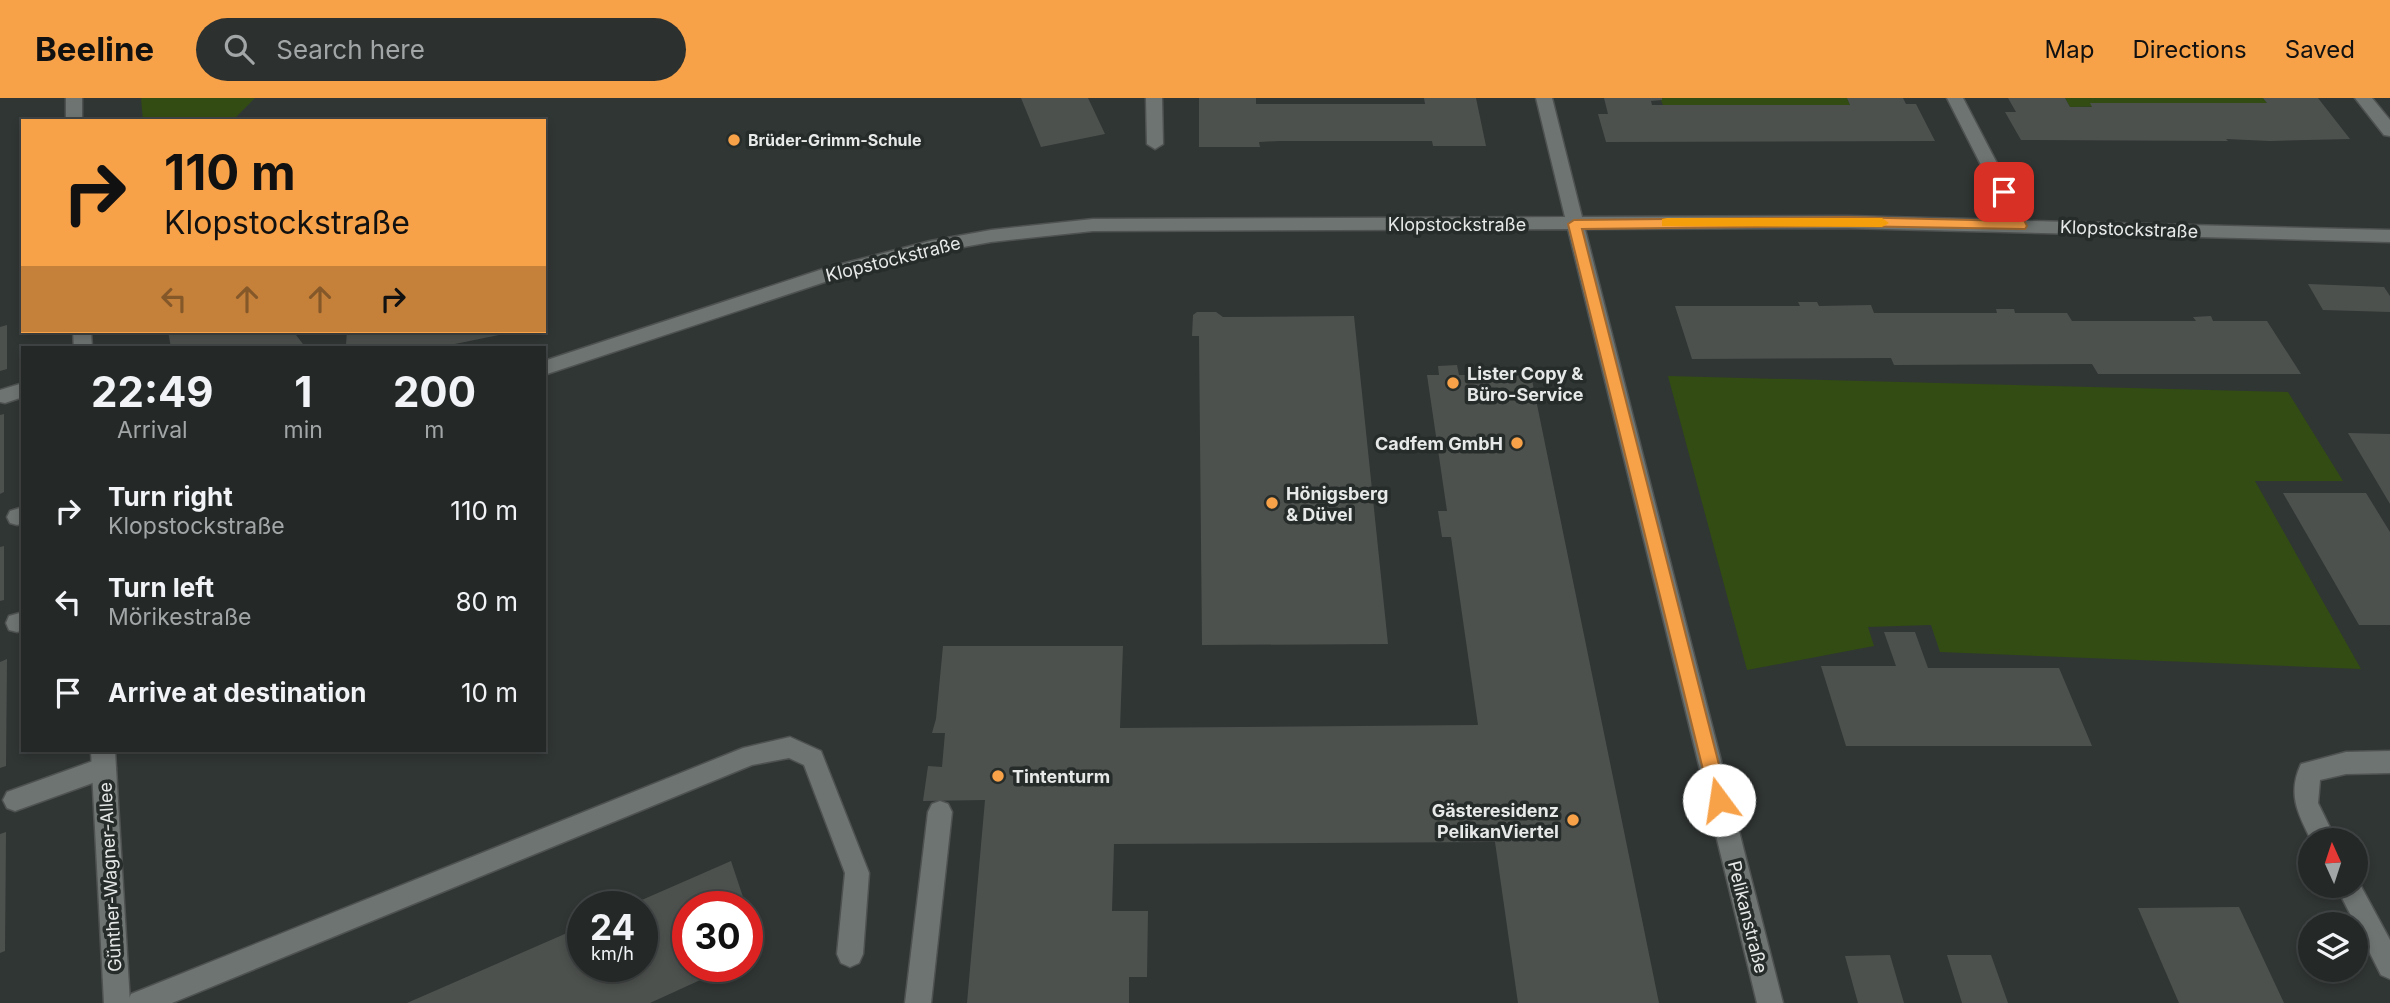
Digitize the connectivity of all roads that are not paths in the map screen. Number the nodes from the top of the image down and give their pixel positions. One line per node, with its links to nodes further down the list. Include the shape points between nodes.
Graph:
1 (74, 98): 6 (street)
2 (1154, 98): 8 (street)
3 (1544, 98): 9 (street, Pelikanstraße)
4 (1955, 98): 10 (street)
5 (2363, 98): 7 (street)
6 (74, 119)
7 (2390, 131)
8 (1155, 144)
9 (1574, 224): 10 (street, Klopstockstraße); 12 (street, Klopstockstraße, via 1131,225 1025,230 849,267); 24 (street, Pelikanstraße)
10 (2021, 226): 11 (street, Klopstockstraße)
11 (2390, 236)
12 (546, 367)
13 (104, 759): 15 (street); 21 (street, Günther-Wagner-Allee)
14 (2390, 762): 17 (street, via 2347,763 2309,772 2306,804)
15 (15, 800)
16 (940, 812): 23 (street)
17 (2318, 828)
18 (2354, 898): 20 (street)
19 (850, 954): 22 (street, via 857,873 813,758 790,747 751,755)
20 (2390, 966)
21 (117, 1003)
22 (139, 1003)
23 (918, 1003)
24 (1769, 1003)

